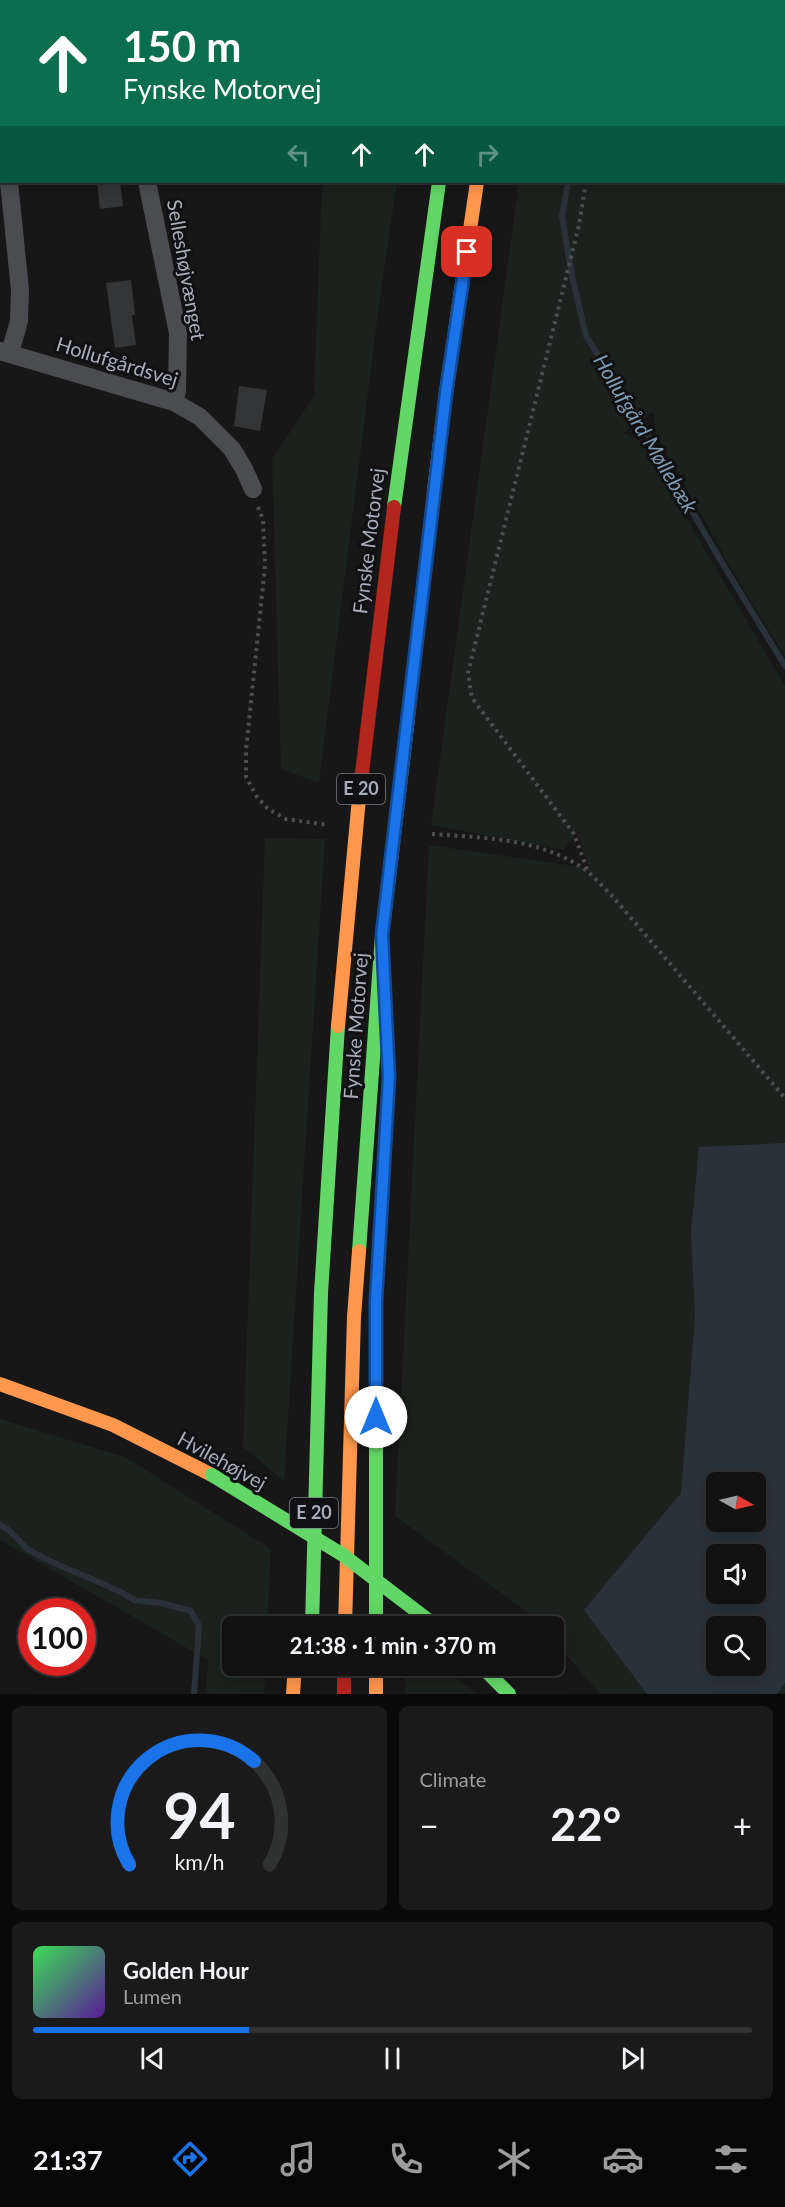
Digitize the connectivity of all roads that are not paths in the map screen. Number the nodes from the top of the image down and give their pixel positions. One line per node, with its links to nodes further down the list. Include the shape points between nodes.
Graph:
1 (9, 183): 5 (street, via 20,290 19,321)
2 (147, 183): 6 (street, Selleshøjvænget, via 178,333)
3 (439, 183): 12 (main road, Fynske Motorvej / E 20, via 403,427 354,854 333,1095)
4 (477, 183): 8 (main road, Fynske Motorvej / E 20, via 446,393)
5 (5, 352): 6 (street, Hollufgårdsvej)
6 (174, 402): 7 (street, Hollufgårdsvej, via 200,417 232,449)
7 (253, 489)
8 (382, 935): 9 (main road); 15 (main road, Fynske Motorvej / E 20, via 354,1317)
9 (388, 1053)
10 (376, 1313): 16 (main road)
11 (0, 1384): 17 (main road, Hvilehøjvej, bridge, via 113,1425 212,1474 342,1555)
12 (316, 1400): 13 (main road); 14 (main road, Fynske Motorvej / E 20)
13 (299, 1616)
14 (312, 1616)
15 (345, 1616)
16 (376, 1616)
17 (423, 1616)
18 (294, 1676): 22 (main road)
19 (344, 1676): 23 (main road)
20 (376, 1676): 24 (main road)
21 (491, 1676): 25 (main road)
22 (293, 1694)
23 (344, 1694)
24 (376, 1694)
25 (509, 1694)

